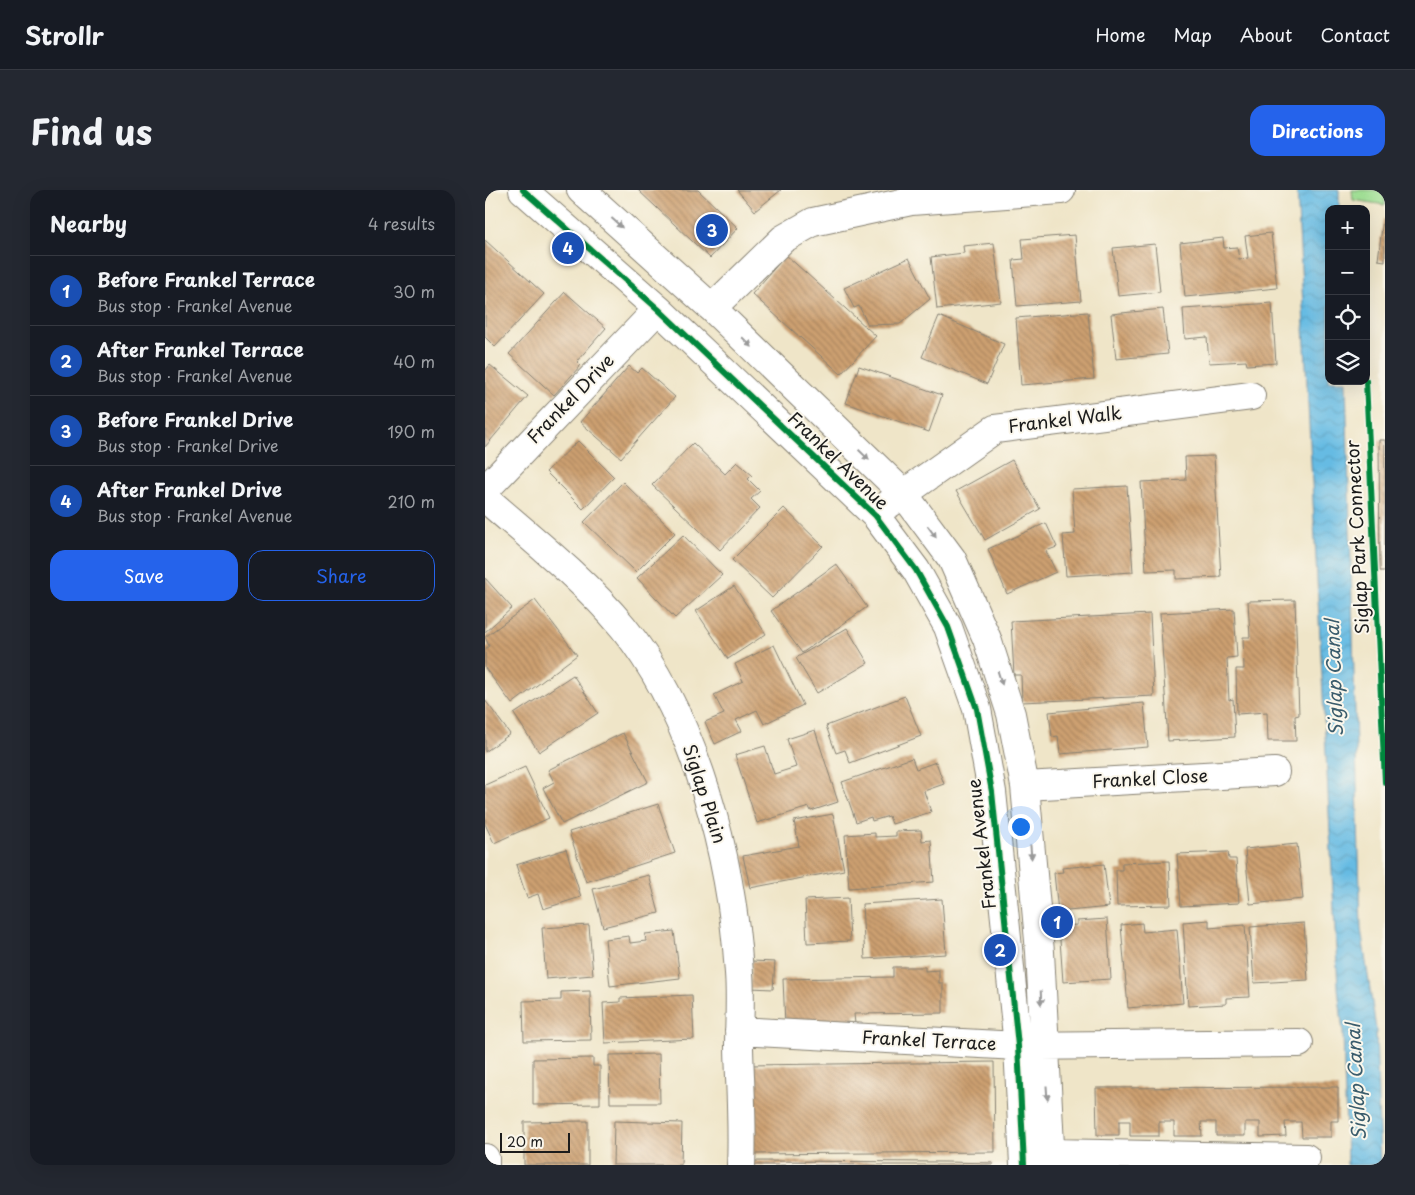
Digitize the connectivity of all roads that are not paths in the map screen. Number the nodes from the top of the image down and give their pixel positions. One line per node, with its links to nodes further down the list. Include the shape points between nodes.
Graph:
1 (523, 190): 5 (street, Frankel Avenue)
2 (581, 190): 4 (street, Frankel Avenue, one-way to 4)
3 (1061, 190): 4 (street, via 911,201 813,222 783,239)
4 (712, 308): 8 (street, Frankel Avenue, one-way to 8)
5 (658, 309): 7 (street, Frankel Drive); 10 (street, Frankel Avenue)
6 (1251, 396): 8 (street, Frankel Walk, via 995,429)
7 (485, 490)
8 (903, 492): 10 (street, Frankel Walk); 12 (street, Frankel Avenue, one-way to 12, via 952,559 987,639 1011,714)
9 (485, 498): 13 (street, Siglap Plain, via 572,575 623,627 671,706 689,747 722,849 737,945)
10 (875, 515): 15 (street, Frankel Avenue, via 916,570 948,627 977,709)
11 (1275, 772): 12 (street, Frankel Close)
12 (1025, 786): 15 (street, Frankel Avenue, one-way to 15, via 1040,952)
13 (739, 1031): 15 (street, Frankel Terrace); 20 (street, Siglap Plain)
14 (1299, 1043): 15 (street, Frankel Terrace)
15 (1031, 1045): 18 (street, Frankel Avenue, one-way to 18); 21 (street, Frankel Avenue)
16 (485, 1158): 19 (street)
17 (1306, 1158): 18 (street)
18 (1051, 1159)
19 (485, 1165)
20 (741, 1165)
21 (1024, 1165)

